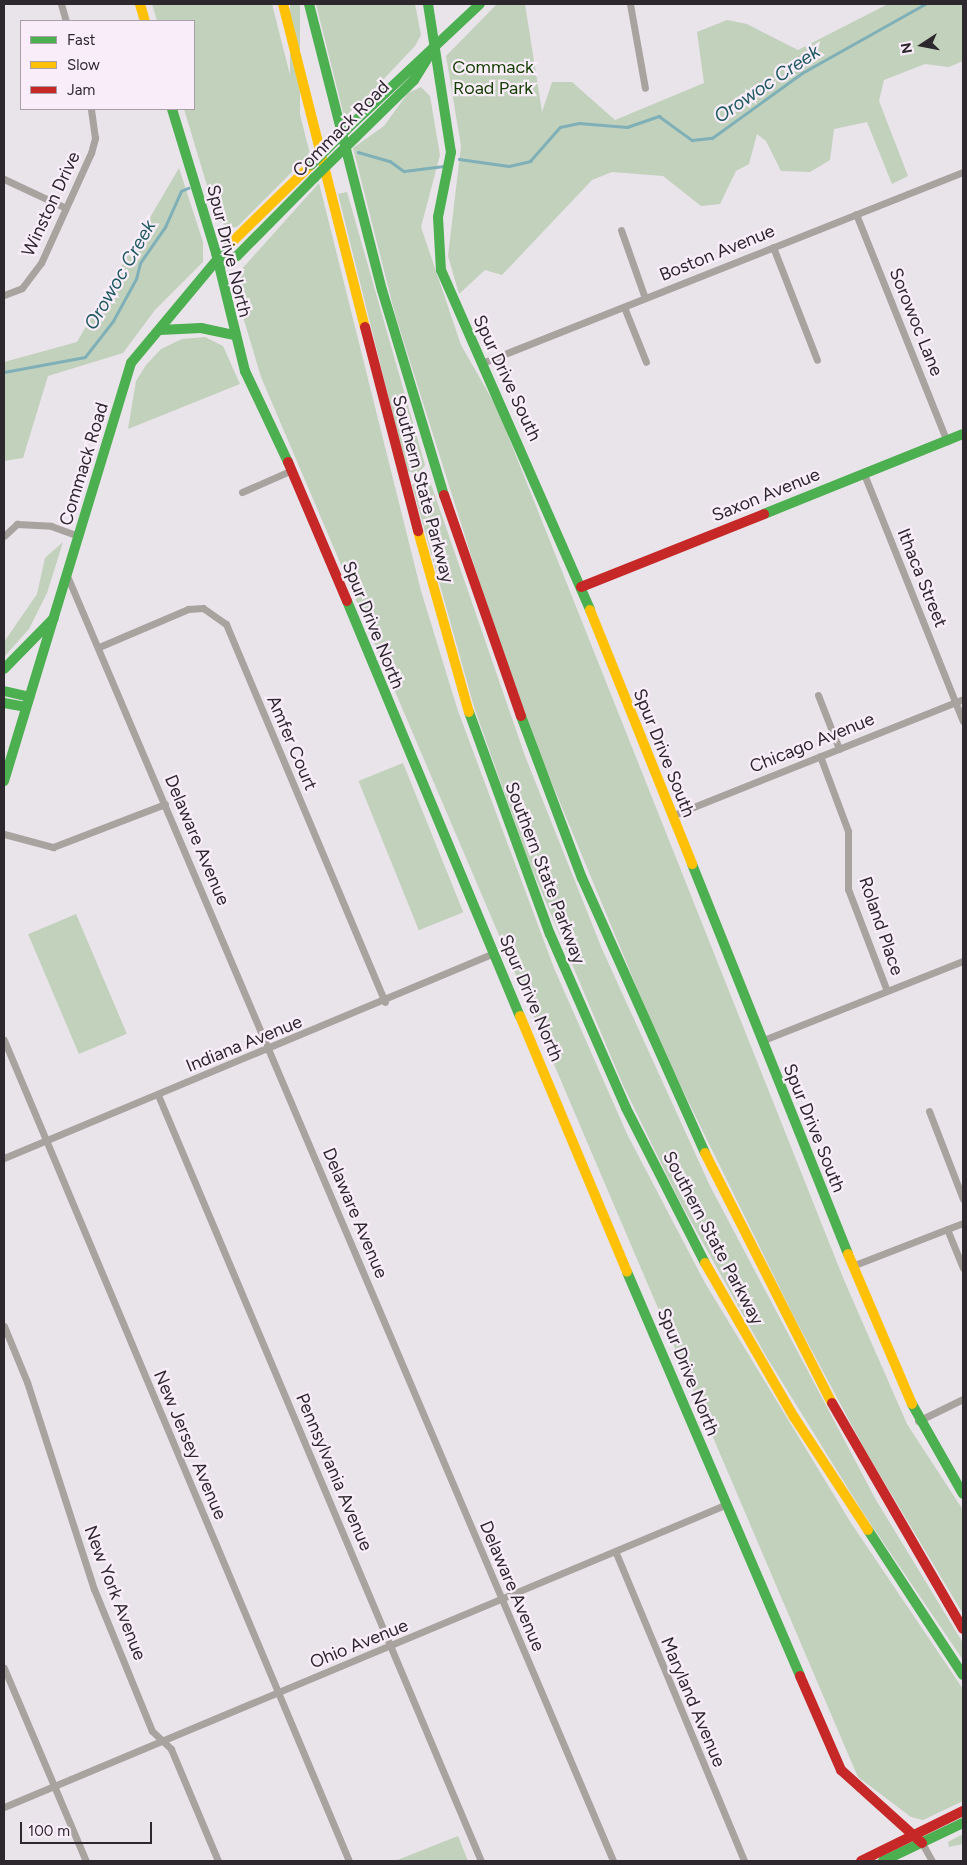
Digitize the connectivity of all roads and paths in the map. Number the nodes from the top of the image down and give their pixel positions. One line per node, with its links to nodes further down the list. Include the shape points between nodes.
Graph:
1 (61, 4): 8 (street)
2 (140, 4): 9 (main road)
3 (283, 4): 80 (main road, Southern State Parkway, via 440,618 485,764 550,934 626,1108 706,1265 794,1417)
4 (309, 4): 77 (main road, Southern State Parkway, via 380,282 436,472 501,664 582,878 679,1101 781,1310 873,1480)
5 (428, 4): 10 (main road, Spur Drive South)
6 (480, 4): 10 (main road, Commack Road)
7 (630, 4): 11 (street)
8 (66, 20)
9 (145, 20)
10 (435, 46): 20 (main road, Commack Road, bridge, via 234,240); 20 (main road, Commack Road, bridge, via 414,80 237,256); 28 (main road, Spur Drive South, via 451,152 438,216 441,270)
11 (646, 88)
12 (91, 110): 16 (street, Winston Drive, via 95,138)
13 (172, 110): 20 (main road, Spur Drive North, via 216,253)
14 (963, 172): 17 (street, Boston Avenue)
15 (4, 179): 16 (street)
16 (66, 208): 21 (street, Winston Drive, via 32,279)
17 (856, 214): 19 (street, Boston Avenue); 30 (street, Sorowoc Lane)
18 (621, 230): 22 (street)
19 (773, 247): 22 (street, Boston Avenue); 26 (street)
20 (216, 266): 24 (main road, Commack Road); 25 (main road, Spur Drive North)
21 (4, 295)
22 (645, 298): 23 (street, Boston Avenue)
23 (624, 307): 27 (street); 28 (street, Boston Avenue)
24 (160, 330): 25 (main road, via 201,328); 35 (main road, Commack Road, via 131,363)
25 (233, 335): 31 (main road, Spur Drive North)
26 (817, 360)
27 (646, 362)
28 (482, 363): 37 (main road, Spur Drive South)
29 (963, 434): 30 (main road, Saxon Avenue)
30 (947, 441): 32 (main road, Saxon Avenue)
31 (292, 470): 33 (street); 54 (main road, Spur Drive North)
32 (864, 474): 37 (main road, Saxon Avenue); 45 (street, Ithaca Street)
33 (242, 492)
34 (4, 536): 35 (street, via 17,524 51,526)
35 (79, 536): 36 (main road, Commack Road)
36 (68, 578): 38 (main road, Commack Road); 39 (street, Delaware Avenue)
37 (581, 587): 52 (main road, Spur Drive South)
38 (55, 618): 40 (main road); 44 (main road, Commack Road)
39 (99, 647): 51 (street, Delaware Avenue); 57 (street, Amfer Court, via 188,609 203,608 226,624)
40 (4, 669)
41 (4, 691): 44 (main road)
42 (818, 694): 48 (street)
43 (963, 699): 45 (street, Chicago Avenue)
44 (28, 702): 46 (main road); 50 (main road, Commack Road)
45 (956, 702): 47 (street, Ithaca Street); 48 (street, Chicago Avenue)
46 (4, 703)
47 (963, 721)
48 (839, 749): 49 (street, Chicago Avenue)
49 (820, 756): 52 (street, Chicago Avenue); 56 (street, Roland Place, via 848,831 848,889)
50 (4, 781)
51 (165, 804): 53 (street, via 53,847); 60 (street, Delaware Avenue)
52 (671, 816): 59 (main road, Spur Drive South)
53 (4, 834)
54 (494, 953): 57 (street, Indiana Avenue); 74 (main road, Spur Drive North)
55 (963, 960): 56 (street)
56 (887, 991): 59 (street)
57 (385, 1002): 60 (street, Indiana Avenue)
58 (4, 1040): 63 (street, New Jersey Avenue)
59 (762, 1040): 68 (main road, Spur Drive South)
60 (269, 1050): 61 (street, Indiana Avenue); 76 (street, Delaware Avenue)
61 (158, 1095): 63 (street, Indiana Avenue); 78 (street, Pennsylvania Avenue)
62 (929, 1111): 65 (street)
63 (46, 1141): 64 (street, Indiana Avenue); 81 (street, New Jersey Avenue)
64 (4, 1158)
65 (963, 1198)
66 (963, 1223): 67 (street)
67 (947, 1229): 68 (street); 69 (street)
68 (852, 1266): 72 (main road, Spur Drive South)
69 (963, 1268)
70 (4, 1326): 82 (street, New York Avenue, via 27,1382 94,1589 152,1731)
71 (963, 1399): 72 (street)
72 (918, 1421): 73 (main road, Spur Drive South)
73 (963, 1494)
74 (725, 1505): 75 (street, Ohio Avenue); 87 (main road, Spur Drive North, via 841,1770 854,1786)
75 (616, 1554): 76 (street, Ohio Avenue); 94 (street, Maryland Avenue)
76 (502, 1600): 78 (street, Ohio Avenue); 93 (street, Delaware Avenue)
77 (963, 1629)
78 (392, 1647): 81 (street, Ohio Avenue); 92 (street, Pennsylvania Avenue)
79 (4, 1668): 83 (street)
80 (963, 1675)
81 (278, 1693): 82 (street, Ohio Avenue); 91 (street, New Jersey Avenue)
82 (163, 1741): 83 (street, Ohio Avenue); 90 (street, New York Avenue, via 171,1750)
83 (54, 1787): 84 (street, Ohio Avenue); 89 (street)
84 (4, 1807)
85 (963, 1811): 87 (main road)
86 (963, 1823): 88 (main road)
87 (914, 1834): 88 (main road, Spur Drive North); 95 (main road)
88 (922, 1843): 96 (main road); 97 (street, Spur Drive North)
89 (86, 1861)
90 (218, 1861)
91 (349, 1861)
92 (481, 1861)
93 (613, 1861)
94 (744, 1861)
95 (861, 1861)
96 (882, 1861)
97 (932, 1861)

